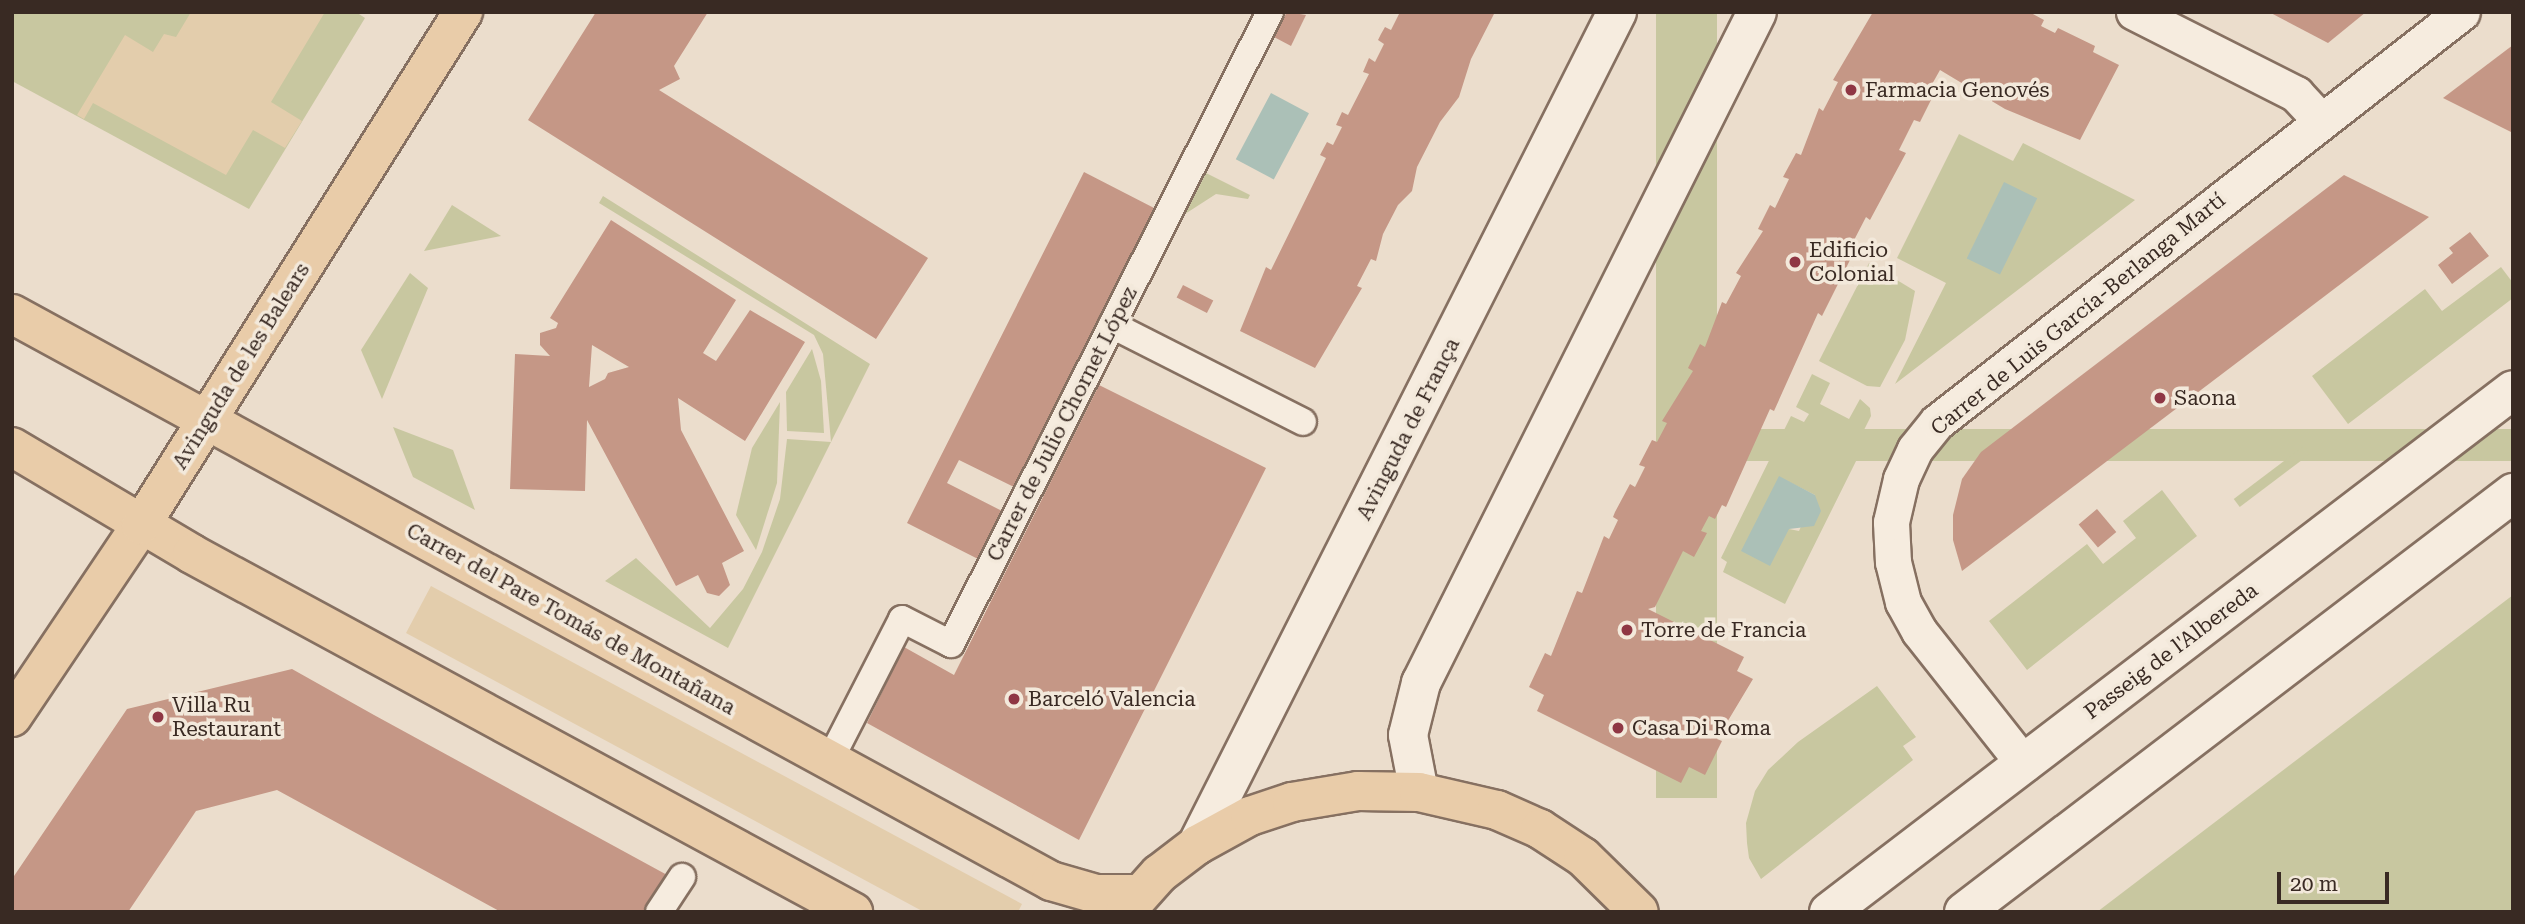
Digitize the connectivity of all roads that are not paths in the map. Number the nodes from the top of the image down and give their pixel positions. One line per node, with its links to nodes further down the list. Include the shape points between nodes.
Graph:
1 (463, 12): 11 (main road, Avinguda de les Balears)
2 (1270, 12): 9 (street, Carrer de Julio Chornet López)
3 (1617, 12): 20 (main road, Avinguda de França)
4 (1757, 12): 19 (main road, via 1421,683 1408,735)
5 (2134, 12): 7 (street, via 2296,93)
6 (2462, 12): 7 (street, Carrer de Luis García-Berlanga Martí)
7 (2320, 120): 18 (street, Carrer de Luis García-Berlanga Martí, via 1937,422 1906,469 1891,522 1893,562 1903,602 1919,631)
8 (12, 314): 11 (main road, Carrer del Pare Tomás de Montañana)
9 (1112, 325): 12 (street); 17 (street, Carrer de Julio Chornet López, via 951,644 902,619)
10 (2513, 390): 18 (main road, Passeig de l'Albereda)
11 (207, 419): 15 (main road, Avinguda de les Balears); 17 (main road, Carrer del Pare Tomás de Montañana)
12 (1303, 422)
13 (12, 447): 15 (main road)
14 (2513, 493): 27 (main road)
15 (141, 525): 16 (main road, Avinguda de les Balears); 24 (main road)
16 (12, 717)
17 (830, 760): 22 (main road, Carrer del Pare Tomás de Montañana, via 1051,881)
18 (2024, 764): 26 (main road, Passeig de l'Albereda)
19 (1419, 792): 20 (main road, via 1359,791 1292,802 1250,817); 25 (main road, via 1497,810 1540,829 1583,857)
20 (1197, 845): 22 (main road)
21 (682, 877): 23 (street)
22 (1132, 903)
23 (659, 912)
24 (853, 912)
25 (1639, 912)
26 (1829, 912)
27 (1964, 912)

